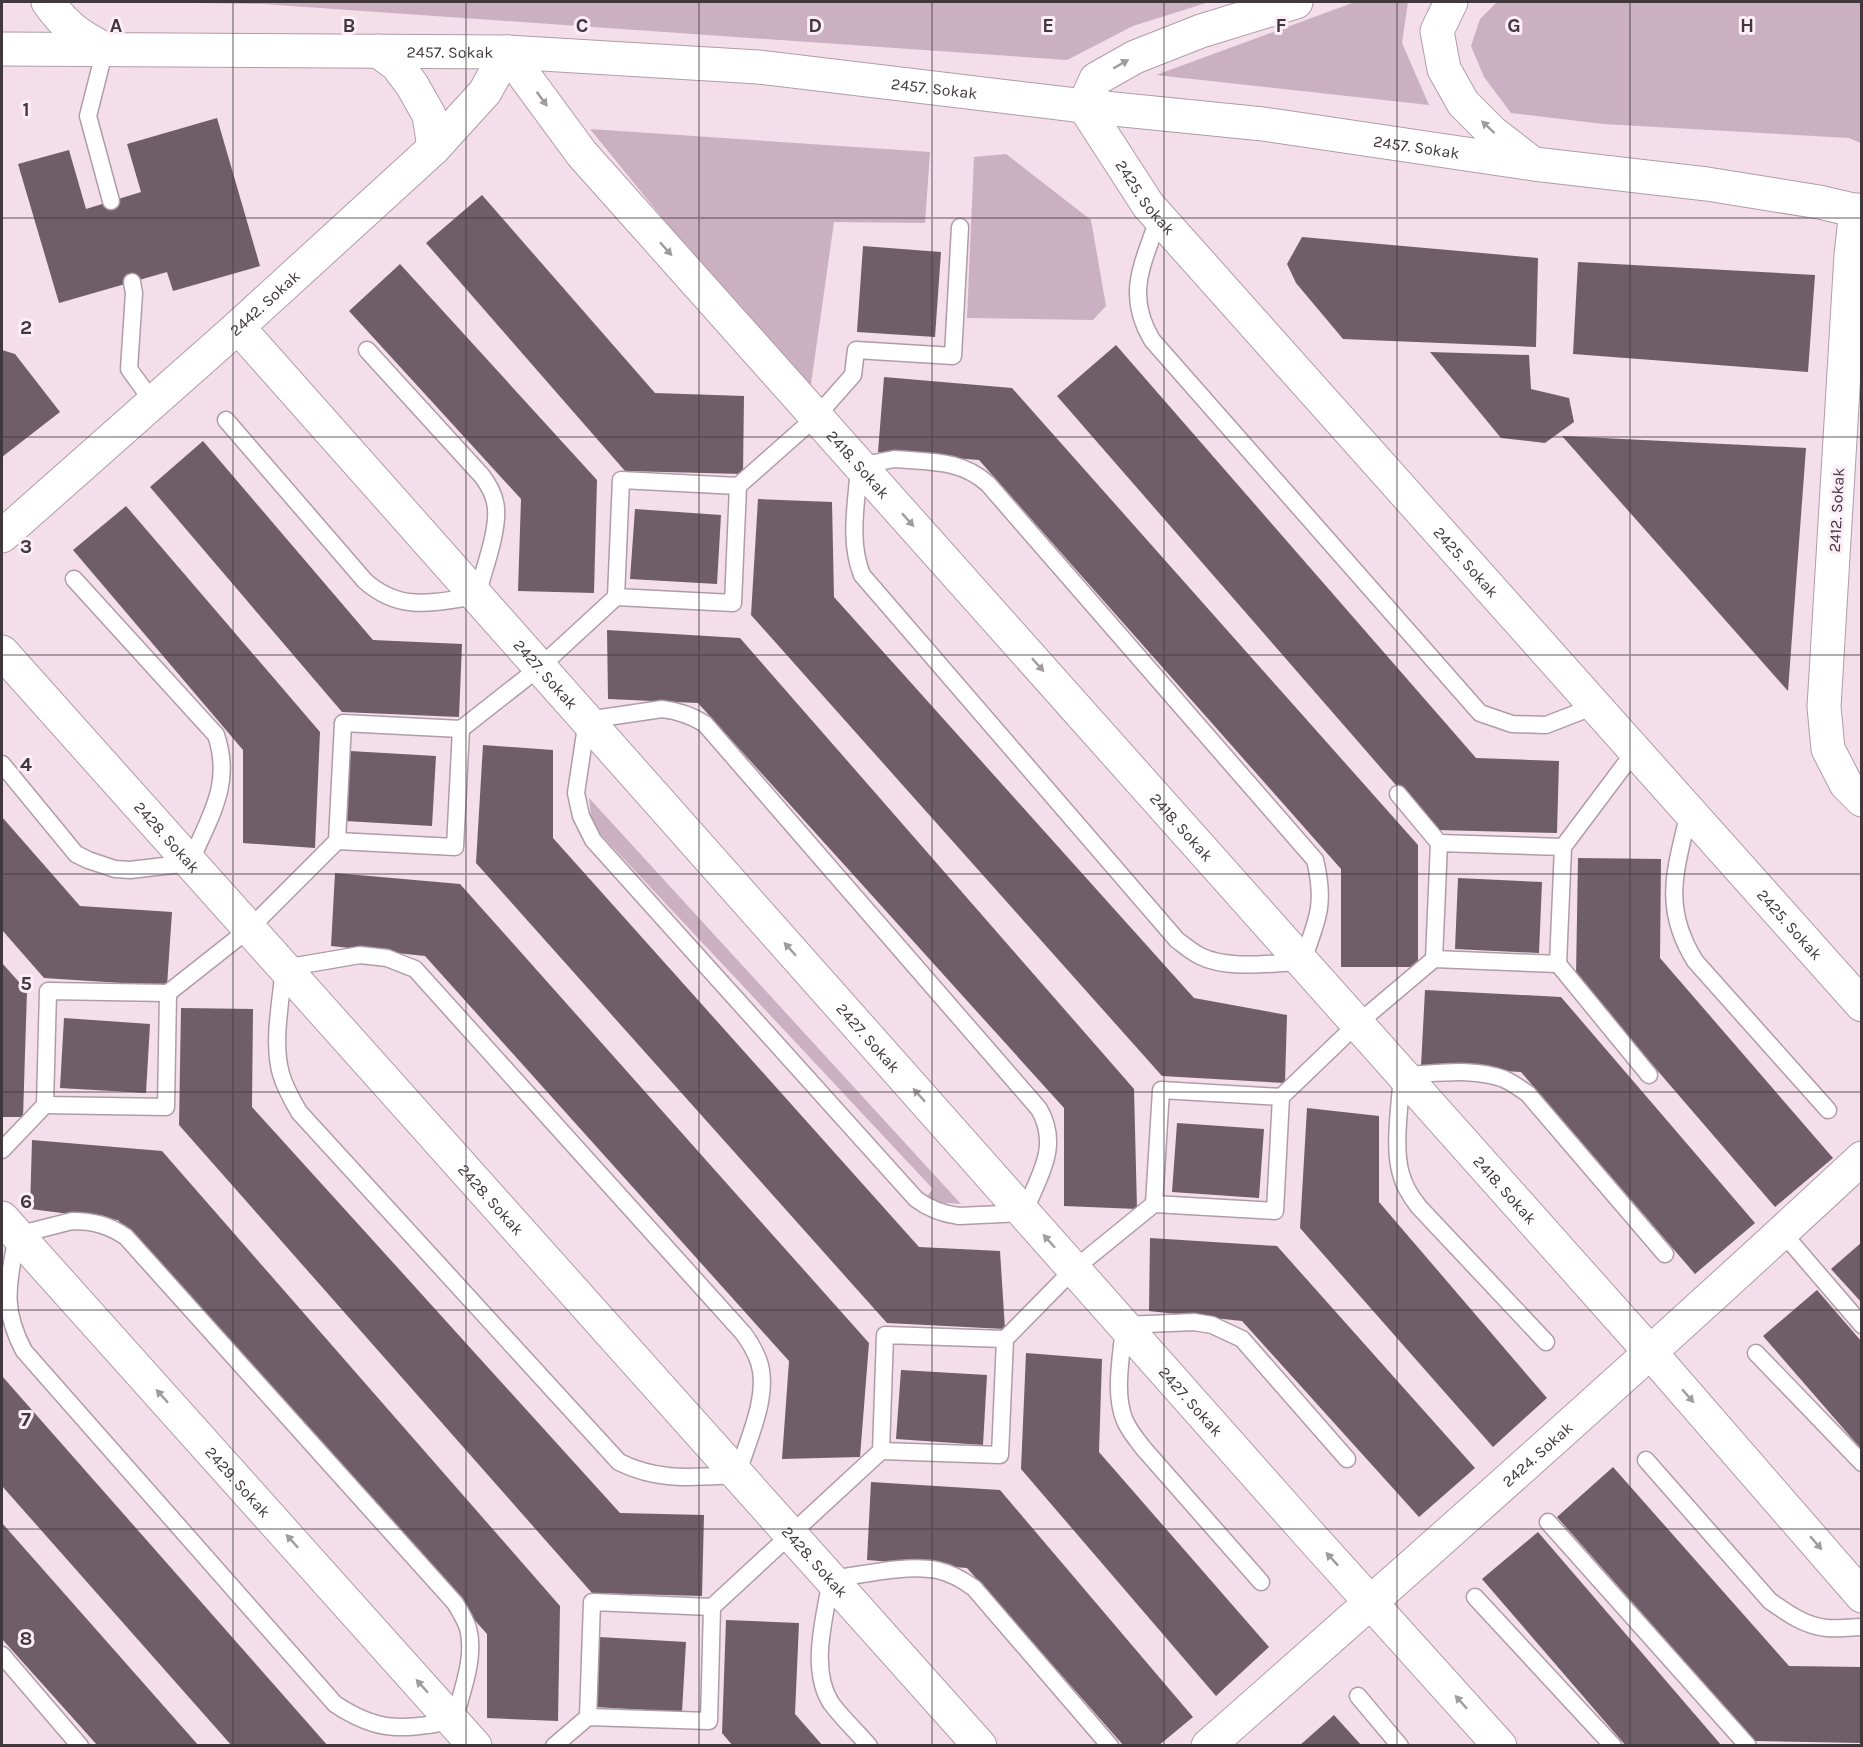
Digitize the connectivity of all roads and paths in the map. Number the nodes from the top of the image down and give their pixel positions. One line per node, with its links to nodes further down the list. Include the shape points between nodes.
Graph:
1 (48, 2): 5 (main road, via 80,36)
2 (1296, 2): 8 (main road, one-way to 2, via 1096,79 1135,57 1201,30)
3 (1451, 2): 10 (main road, one-way to 3, via 1492,132 1464,103 1444,69 1437,30)
4 (2, 49): 5 (main road, 2457. Sokak)
5 (105, 49): 6 (main road, 2457. Sokak); 11 (lane, via 88,116)
6 (378, 51): 7 (main road, 2457. Sokak); 9 (main road, via 397,65 412,85 429,115)
7 (507, 52): 8 (main road, 2457. Sokak, via 758,67); 9 (main road, 2442. Sokak, via 485,92); 19 (main road, 2418. Sokak, one-way to 19, via 582,154)
8 (1084, 106): 10 (main road, 2457. Sokak, via 1263,124); 13 (main road, 2425. Sokak)
9 (434, 148): 16 (main road, 2442. Sokak)
10 (1534, 164): 12 (main road, 2457. Sokak, via 1707,184)
11 (111, 201)
12 (1859, 211): 35 (main road, 2412. Sokak, via 1851,255 1824,707 1828,749 1845,784)
13 (1158, 216): 29 (main road, 2425. Sokak); 29 (lane, via 1137,295 1143,325 1152,340 1480,713 1512,724 1546,725)
14 (960, 227): 19 (lane, via 953,356 856,350 853,375)
15 (132, 282): 18 (lane, via 129,369)
16 (238, 327): 18 (main road, 2442. Sokak); 25 (main road, 2427. Sokak)
17 (367, 350): 25 (lane, via 491,489 495,527)
18 (153, 402): 23 (main road, 2442. Sokak)
19 (816, 417): 21 (main road, 2418. Sokak); 22 (lane)
20 (226, 420): 25 (lane, via 375,590 404,603 421,604)
21 (860, 466): 43 (main road, 2418. Sokak, one-way to 43); 43 (lane, via 854,537 862,575 1177,940 1216,962); 43 (lane, via 894,459 954,464 979,475 988,484 1315,860 1320,915)
22 (738, 486): 26 (lane, via 621,480); 26 (lane, via 733,603)
23 (2, 536)
24 (74, 579): 40 (lane, via 216,735 223,778)
25 (477, 596): 28 (main road, 2427. Sokak)
26 (616, 597): 28 (lane)
27 (2, 652): 40 (main road, 2428. Sokak)
28 (540, 667): 30 (main road, 2427. Sokak); 31 (lane)
29 (1595, 706): 32 (main road, 2425. Sokak)
30 (587, 720): 57 (main road, 2427. Sokak, one-way to 30); 57 (lane, via 576,794 593,840 916,1199 948,1215); 57 (lane, via 662,709 686,713 705,724 1039,1109 1048,1130 1048,1153)
31 (461, 729): 37 (lane, via 343,723); 37 (lane, via 455,847)
32 (1635, 751): 36 (main road, 2425. Sokak); 39 (lane)
33 (2, 764): 40 (lane, via 76,854 115,869)
34 (1398, 794): 38 (lane)
35 (1862, 800)
36 (1689, 812): 47 (main road, 2425. Sokak); 53 (lane, via 1673,893 1675,914 1686,946 1695,961)
37 (337, 841): 41 (lane)
38 (1439, 843): 39 (lane); 42 (lane)
39 (1563, 847): 44 (lane)
40 (190, 862): 41 (main road, 2428. Sokak)
41 (249, 929): 45 (main road, 2428. Sokak); 46 (lane)
42 (1434, 959): 44 (lane); 48 (lane)
43 (1302, 962): 48 (main road, 2418. Sokak)
44 (1558, 964): 50 (lane)
45 (284, 968): 72 (main road, 2428. Sokak); 72 (lane, via 278,1061 288,1094 299,1112 619,1462 635,1470 669,1477); 72 (lane, via 360,955 387,958 415,969 743,1333 753,1347 762,1382 760,1401)
46 (168, 993): 52 (lane, via 48,991); 52 (lane, via 166,1107)
47 (1862, 1005)
48 (1357, 1024): 49 (main road, 2418. Sokak); 51 (lane)
49 (1402, 1075): 60 (lane, via 1485,1075 1504,1079 1528,1094); 65 (lane, via 1398,1160 1408,1192); 66 (main road, 2418. Sokak)
50 (1649, 1075)
51 (1281, 1097): 56 (lane, via 1161,1090); 56 (lane, via 1275,1211)
52 (45, 1105): 54 (lane)
53 (1828, 1110)
54 (2, 1150)
55 (1862, 1158): 59 (main road, 2424. Sokak)
56 (1154, 1204): 61 (lane)
57 (1024, 1213): 61 (main road, 2427. Sokak, one-way to 57)
58 (9, 1226): 85 (main road, 2429. Sokak, one-way to 58); 85 (lane, via 7,1304 24,1351 335,1704 363,1720 391,1728); 85 (lane, via 87,1221 115,1229 126,1237 454,1603 468,1628 470,1644)
59 (1782, 1232): 62 (lane); 66 (main road, 2424. Sokak)
60 (1665, 1254)
61 (1074, 1269): 63 (main road, 2427. Sokak); 64 (lane)
62 (1862, 1325)
63 (1124, 1326): 69 (lane, via 1194,1322 1242,1340); 76 (lane, via 1119,1392 1133,1435); 79 (main road, 2427. Sokak, one-way to 63)
64 (1005, 1339): 68 (lane, via 1000,1455); 68 (lane, via 885,1335)
65 (1546, 1342)
66 (1650, 1352): 77 (main road, 2418. Sokak, one-way to 77); 79 (main road, 2424. Sokak)
67 (1756, 1353): 71 (lane)
68 (881, 1451): 74 (lane)
69 (1347, 1459)
70 (1646, 1460): 81 (lane, via 1770,1601 1788,1614 1826,1628)
71 (1862, 1463)
72 (737, 1474): 74 (main road, 2428. Sokak)
73 (1548, 1522): 96 (lane)
74 (791, 1534): 75 (main road, 2428. Sokak); 80 (lane)
75 (831, 1579): 89 (lane, via 819,1664 821,1681 832,1704); 90 (main road, 2428. Sokak); 91 (lane, via 925,1569 939,1570 964,1581)
76 (1261, 1582)
77 (1862, 1596)
78 (1475, 1597): 95 (lane)
79 (1371, 1602): 92 (main road, 2424. Sokak); 94 (main road, 2427. Sokak, one-way to 79)
80 (712, 1607): 84 (lane, via 709,1721); 84 (lane, via 592,1602)
81 (1862, 1627)
82 (2, 1655): 86 (lane)
83 (1358, 1696): 93 (lane)
84 (588, 1717): 88 (lane)
85 (454, 1721): 87 (main road, 2429. Sokak)
86 (80, 1746)
87 (476, 1746)
88 (554, 1746)
89 (869, 1746)
90 (980, 1746)
91 (1110, 1746)
92 (1208, 1746)
93 (1400, 1746)
94 (1500, 1746)
95 (1613, 1746)
96 (1748, 1746)

